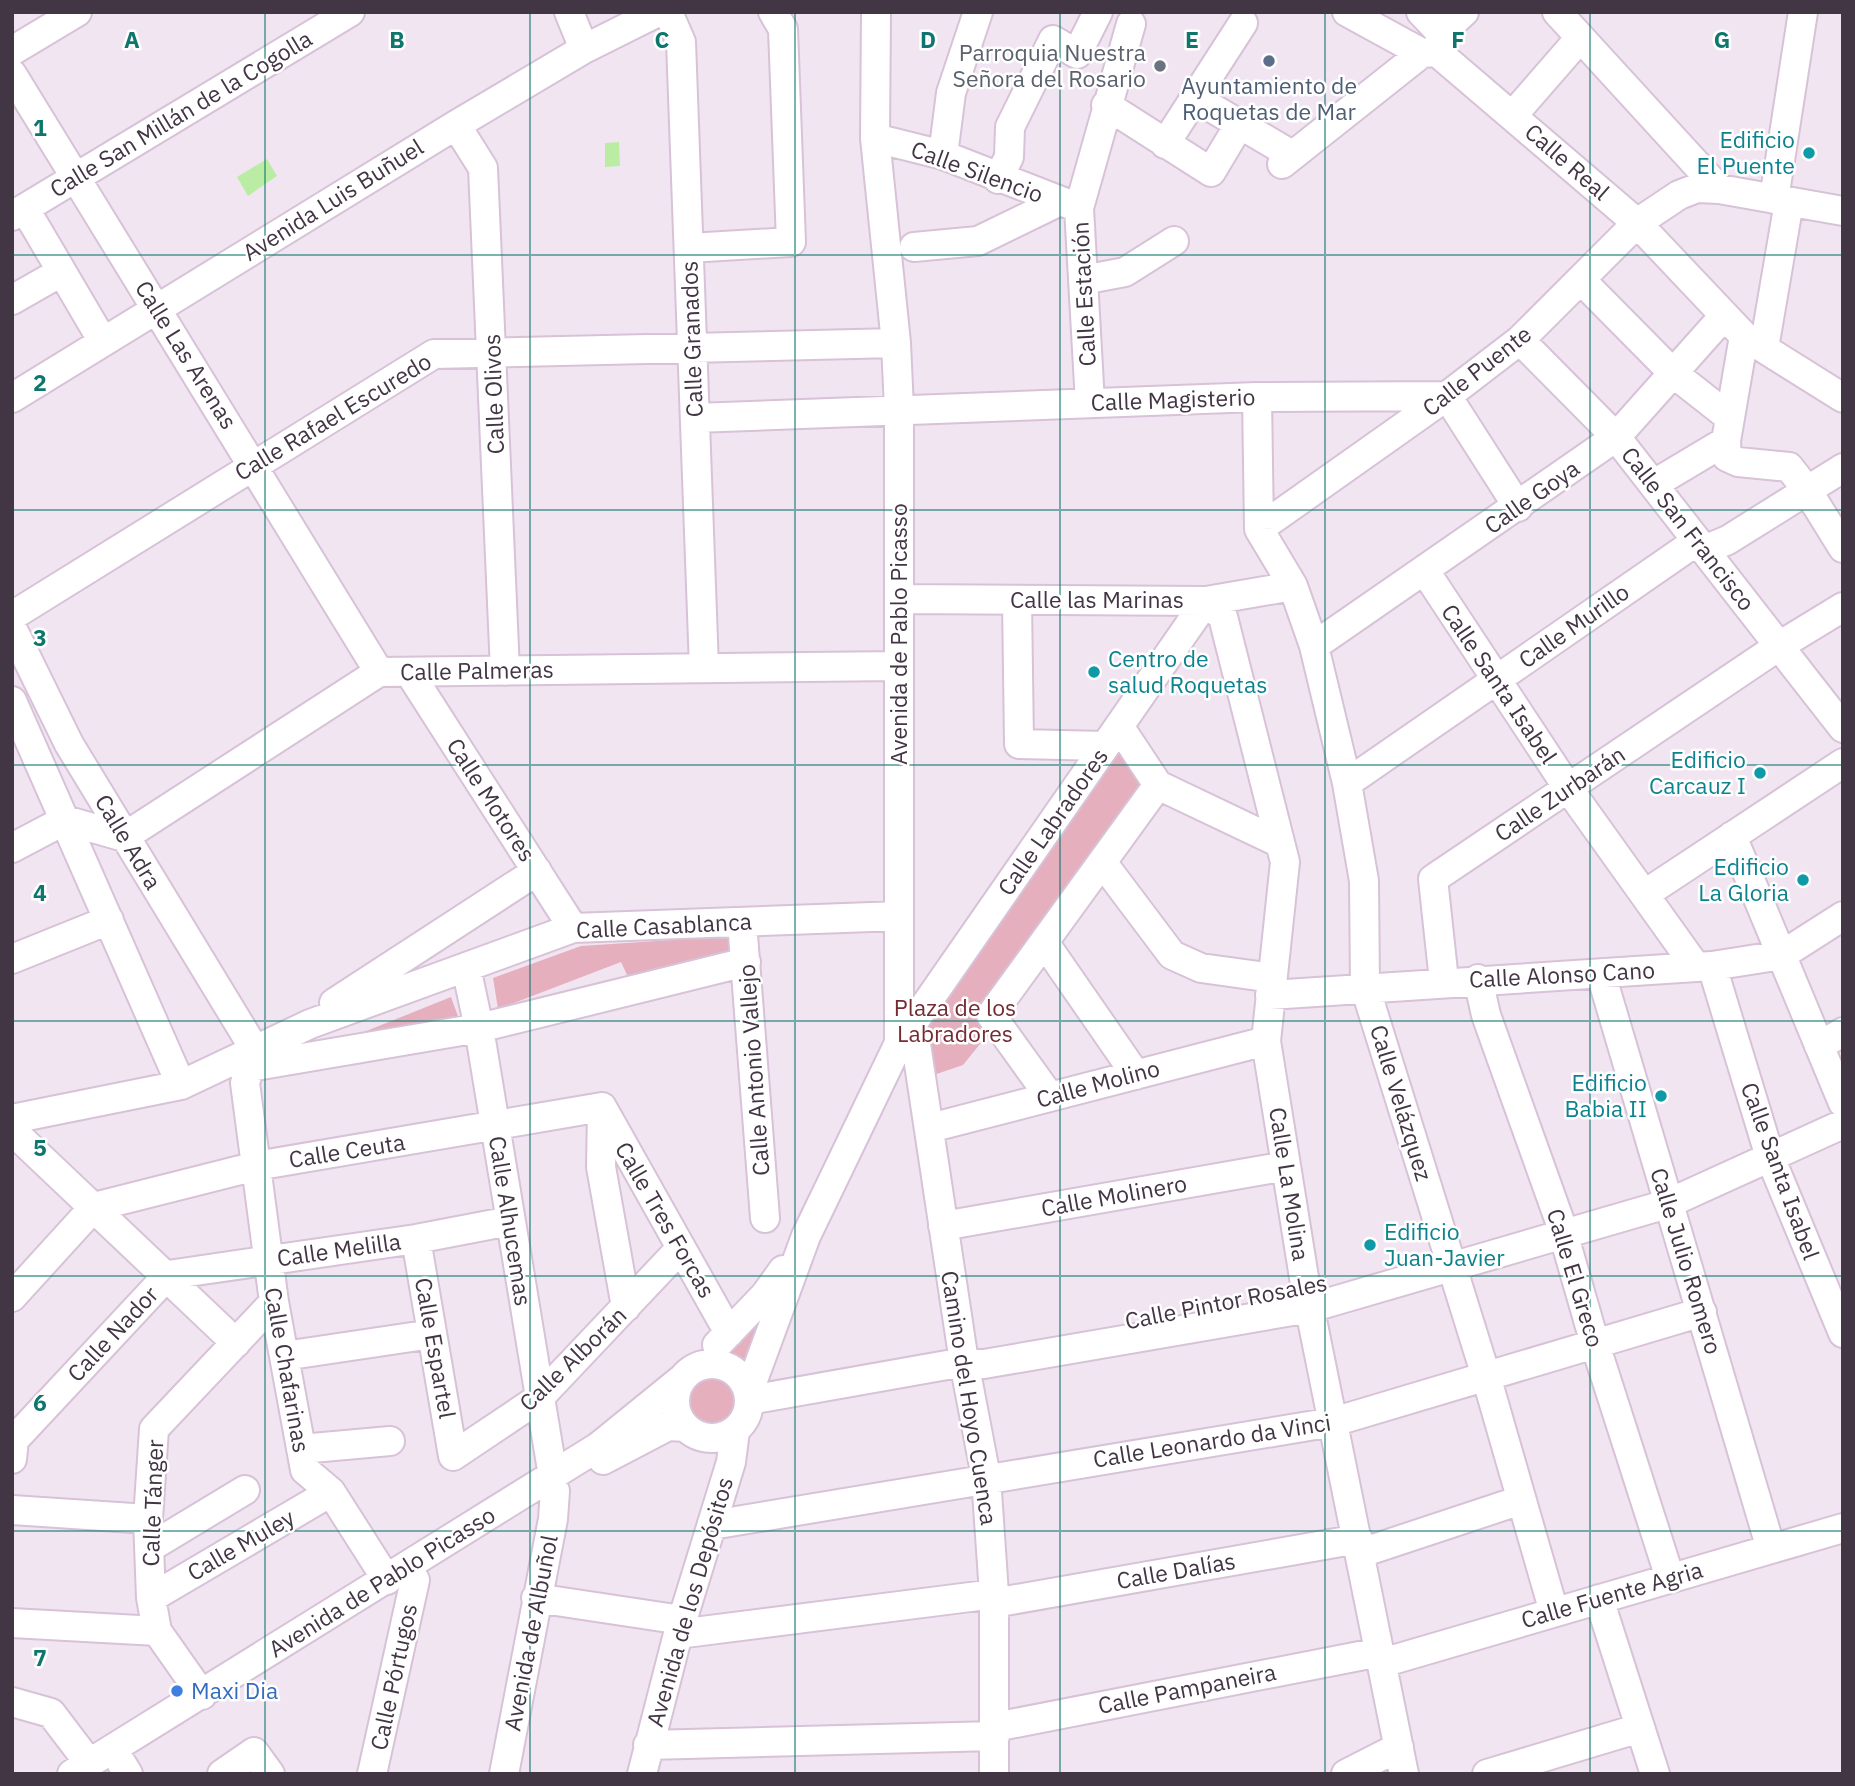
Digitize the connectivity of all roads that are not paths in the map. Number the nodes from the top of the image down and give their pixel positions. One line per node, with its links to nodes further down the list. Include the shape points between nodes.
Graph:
1 (77, 12): 20 (street)
2 (351, 12): 30 (street, Calle San Millán de la Cogolla)
3 (569, 12): 19 (street)
4 (658, 12): 19 (street, Avenida Luis Buñuel)
5 (668, 12): 40 (street, Calle Granados, via 681,43)
6 (773, 12): 40 (street, via 783,29 791,242)
7 (876, 12): 27 (street, Avenida de Pablo Picasso)
8 (978, 12): 29 (street, via 951,93)
9 (1098, 12): 31 (street, via 1077,54 1053,40 1010,127 1009,157)
10 (1347, 12): 18 (street, Calle Real)
11 (1421, 12): 18 (street)
12 (1464, 12): 18 (street)
13 (1557, 12): 17 (street)
14 (1803, 12): 33 (street)
15 (1128, 16): 23 (street, Calle Estación)
16 (1243, 23): 22 (street)
17 (1580, 38): 24 (street); 32 (street)
18 (1433, 46): 24 (street, Calle Real); 26 (street, via 1287,160)
19 (584, 49): 25 (street, Avenida Luis Buñuel)
20 (12, 51)
21 (12, 74): 30 (street, Calle Las Arenas)
22 (1195, 99): 26 (street); 28 (street)
23 (1107, 105): 28 (street); 34 (street, Calle Estación)
24 (1513, 115): 37 (street, Calle Real)
25 (456, 124): 45 (street, Avenida Luis Buñuel); 52 (street, Calle Olivos, via 483,169)
26 (1239, 125): 28 (street, via 1211,172)
27 (875, 138): 29 (street, Calle Silencio); 50 (street, Avenida de Pablo Picasso)
28 (1165, 144)
29 (943, 155): 31 (street, Calle Silencio)
30 (77, 178): 36 (street, Calle San Millán de la Cogolla); 45 (street, Calle Las Arenas)
31 (999, 179): 34 (street, Calle Silencio)
32 (1719, 189): 33 (street); 37 (street, Calle Puente, via 1697,188 1679,195)
33 (1782, 200): 35 (street); 49 (street)
34 (1070, 205): 39 (street, via 978,241); 42 (street, Calle Estación)
35 (1843, 211)
36 (18, 212): 41 (street)
37 (1637, 223): 43 (street, Calle Puente); 46 (street, Calle Real)
38 (1174, 241): 42 (street, via 1125,272)
39 (914, 247)
40 (689, 248): 51 (street, Calle Granados)
41 (61, 272): 44 (street); 47 (street)
42 (1083, 280): 58 (street, Calle Estación)
43 (1581, 280): 48 (street, Calle Puente); 53 (street)
44 (12, 300)
45 (156, 307): 47 (street, Avenida Luis Buñuel); 63 (street, Calle Las Arenas)
46 (1723, 317): 49 (street, Calle Real); 53 (street, Calle Goya)
47 (102, 340): 56 (street, Avenida Luis Buñuel)
48 (1520, 341): 54 (street, Calle Puente); 62 (street, Calle San Francisco)
49 (1754, 342): 57 (street, Calle Real); 61 (street)
50 (896, 343): 51 (street, Calle Rafael Escuredo); 59 (street, Avenida de Pablo Picasso)
51 (692, 349): 52 (street, Calle Rafael Escuredo); 60 (street, Calle Granados)
52 (493, 353): 63 (street, Calle Rafael Escuredo, via 434,354); 83 (street, Calle Olivos)
53 (1673, 373): 61 (street); 62 (street, Calle Goya)
54 (1447, 396): 55 (street, Calle Magisterio); 67 (street); 68 (street, Calle Puente)
55 (1257, 397): 58 (street, Calle Magisterio); 68 (street)
56 (12, 398)
57 (1843, 398)
58 (1090, 403): 59 (street, Calle Magisterio)
59 (899, 409): 60 (street, Calle Magisterio); 73 (street, Avenida de Pablo Picasso)
60 (695, 418): 82 (street, Calle Granados)
61 (1727, 429): 65 (street); 66 (street, via 1727,457 1789,467)
62 (1616, 437): 65 (street, Calle San Francisco); 67 (street, Calle Goya)
63 (253, 464): 77 (street, Calle Rafael Escuredo); 84 (street, Calle Las Arenas)
64 (1843, 468): 66 (street, Calle Murillo)
65 (1654, 484): 69 (street, Calle San Francisco)
66 (1807, 490): 69 (street, Calle Murillo, via 1728,540); 70 (street)
67 (1518, 507): 71 (street, Calle Goya)
68 (1259, 528): 72 (street, Calle Velázquez)
69 (1701, 546): 80 (street, Calle San Francisco); 86 (street, Calle Murillo)
70 (1843, 548)
71 (1424, 571): 79 (street, Calle Goya); 86 (street, Calle Santa Isabel)
72 (1293, 586): 75 (street, Calle las Marinas); 79 (street, Calle Velázquez)
73 (899, 599): 74 (street, Calle las Marinas); 81 (street, Avenida de Pablo Picasso)
74 (1017, 600): 75 (street, Calle las Marinas); 89 (street, via 1019,744)
75 (1206, 601): 89 (street, Calle Labradores); 97 (street, Calle La Molina, via 1223,617)
76 (1843, 607): 80 (street, Calle Zurbarán)
77 (12, 616)
78 (12, 628): 95 (street, Calle Adra, via 69,744)
79 (1314, 646): 91 (street, Calle Velázquez)
80 (1779, 646): 88 (street, Calle San Francisco); 93 (street, Calle Zurbarán)
81 (899, 666): 82 (street, Calle Palmeras); 102 (street, Avenida de Pablo Picasso)
82 (704, 668): 83 (street, Calle Palmeras)
83 (505, 671): 85 (street, Calle Palmeras)
84 (379, 672): 85 (street, Calle Palmeras); 95 (street, Calle Palmeras)
85 (409, 672): 100 (street, Calle Motores)
86 (1497, 680): 91 (street, Calle Murillo); 93 (street, Calle Santa Isabel)
87 (12, 701): 94 (street, Calle Adra)
88 (1843, 728)
89 (1112, 736): 92 (street); 119 (street, Calle Labradores)
90 (1843, 763): 96 (street)
91 (1347, 783): 117 (street, Calle Velázquez, via 1364,881)
92 (1158, 785): 97 (street); 99 (street)
93 (1569, 788): 101 (street, Calle Santa Isabel); 115 (street, Calle Zurbarán, via 1433,879)
94 (65, 820): 95 (street); 98 (street); 104 (street, Calle Adra)
95 (124, 836): 122 (street, Calle Adra)
96 (1732, 836): 101 (street); 108 (street)
97 (1280, 843): 116 (street, Calle La Molina, via 1285,862)
98 (12, 848)
99 (1102, 862): 107 (street); 116 (street, Calle Alonso Cano, via 1172,956)
100 (537, 871): 106 (street, Calle Motores); 122 (street, Calle Casablanca)
101 (1645, 894): 111 (street, Calle Santa Isabel)
102 (899, 916): 105 (street, Calle Casablanca); 119 (street, Avenida de Pablo Picasso)
103 (1843, 916): 108 (street, Calle Alonso Cano)
104 (109, 920): 109 (street); 125 (street, Calle Adra)
105 (742, 922): 106 (street, Calle Casablanca); 110 (street, Calle Antonio Vallejo)
106 (573, 928): 112 (street, Calle Casablanca)
107 (1044, 942): 123 (street); 126 (street, via 991,1015)
108 (1782, 955): 111 (street, Calle Alonso Cano); 120 (street)
109 (12, 959)
110 (746, 961): 118 (street); 139 (street, Calle Antonio Vallejo)
111 (1704, 966): 113 (street, Calle Alonso Cano); 134 (street, Calle Santa Isabel)
112 (466, 967): 118 (street, Calle Alhucemas); 122 (street, Calle Casablanca, via 310,1024)
113 (1601, 974): 114 (street, Calle Alonso Cano); 137 (street, Calle Julio Romero)
114 (1478, 979): 115 (street, Calle Alonso Cano); 142 (street, Calle El Greco, via 1486,1015)
115 (1444, 981): 117 (street, Calle Alonso Cano)
116 (1271, 986): 117 (street, Calle Alonso Cano); 121 (street, Calle La Molina)
117 (1366, 987): 147 (street, Calle Velázquez)
118 (480, 1028): 122 (street); 131 (street, Calle Alhucemas)
119 (906, 1034): 124 (street, Avenida de Pablo Picasso); 127 (street, Camino del Hoyo Cuenca)
120 (1831, 1039): 128 (street)
121 (1266, 1041): 123 (street, Calle Molino); 136 (street, Calle La Molina)
122 (262, 1052): 125 (street, Calle Casablanca); 135 (street, Calle Chafarinas, via 245,1083)
123 (1136, 1075): 126 (street, Calle Molino)
124 (879, 1084): 127 (street); 143 (street, Avenida de Pablo Picasso)
125 (181, 1085): 133 (street, Calle Casablanca)
126 (1050, 1097): 132 (street, Calle Molino)
127 (925, 1099): 132 (street, Camino del Hoyo Cuenca)
128 (1843, 1104): 134 (street, Calle Pintor Rosales)
129 (602, 1107): 131 (street, Calle Ceuta); 145 (street, Calle Tres Forcas); 152 (street, via 601,1167)
130 (1843, 1124): 134 (street, Calle Pintor Rosales)
131 (495, 1127): 135 (street, Calle Ceuta); 140 (street, Calle Alhucemas)
132 (930, 1128): 141 (street, Camino del Hoyo Cuenca)
133 (17, 1131): 138 (street)
134 (1768, 1150): 137 (street, Calle Pintor Rosales); 155 (street, Calle Santa Isabel)
135 (256, 1166): 138 (street, Calle Ceuta); 146 (street, Calle Chafarinas)
136 (1286, 1166): 141 (street, Calle Molinero); 150 (street, Calle La Molina)
137 (1665, 1195): 142 (street, Calle Pintor Rosales); 153 (street, Calle Julio Romero)
138 (94, 1206): 148 (street); 149 (street)
139 (765, 1217)
140 (510, 1221): 144 (street, Calle Melilla); 164 (street, Calle Alhucemas)
141 (943, 1226): 160 (street, Camino del Hoyo Cuenca)
142 (1561, 1227): 147 (street, Calle Pintor Rosales); 158 (street, Calle El Greco)
143 (806, 1236): 154 (street, Avenida de Pablo Picasso, via 765,1295); 163 (street, Avenida de Pablo Picasso)
144 (416, 1239): 146 (street, Calle Melilla); 156 (street, Calle Espartel)
145 (681, 1248): 152 (street, Calle Alborán); 154 (street, Calle Tres Forcas)
146 (269, 1260): 148 (street, Calle Melilla); 151 (street, Calle Chafarinas)
147 (1450, 1260): 150 (street, Calle Pintor Rosales); 162 (street, Calle Velázquez)
148 (168, 1275): 157 (street); 171 (street, Calle Nador, via 14,1440)
149 (12, 1297)
150 (1308, 1299): 160 (street, Calle Pintor Rosales, via 981,1347); 165 (street, Calle La Molina)
151 (274, 1302): 157 (street, Calle Tánger); 159 (street, Calle Chafarinas)
152 (626, 1307): 164 (street, Calle Alborán)
153 (1702, 1312): 158 (street, Calle Leonardo da Vinci); 183 (street, Calle Julio Romero)
154 (729, 1333): 161 (street, Avenida de Pablo Picasso)
155 (1843, 1333)
156 (432, 1334): 159 (street); 170 (street, Calle Espartel)
157 (236, 1343): 178 (street, Calle Tánger, via 154,1429)
158 (1595, 1344): 162 (street, Calle Leonardo da Vinci); 184 (street, Calle El Greco)
159 (284, 1356): 169 (street, Calle Chafarinas)
160 (964, 1362): 163 (street, Calle Pintor Rosales); 172 (street, Camino del Hoyo Cuenca)
161 (688, 1373): 163 (street, via 712,1363 731,1368); 166 (street, via 675,1398); 173 (street, Avenida de Pablo Picasso)
162 (1486, 1376): 165 (street, Calle Leonardo da Vinci); 176 (street, Calle Velázquez)
163 (749, 1395): 167 (street, via 748,1412)
164 (538, 1399): 170 (street, Calle Alborán); 173 (street, Calle Alhucemas)
165 (1333, 1422): 172 (street, Calle Leonardo da Vinci); 181 (street, Calle La Molina)
166 (686, 1427): 167 (street, via 715,1438); 173 (street, Avenida de Pablo Picasso, via 668,1426)
167 (735, 1431): 179 (street, Avenida de los Depósitos)
168 (390, 1441): 169 (street)
169 (301, 1449): 175 (street, Calle Chafarinas, via 305,1470)
170 (453, 1456)
171 (12, 1459)
172 (986, 1477): 179 (street, Calle Leonardo da Vinci); 189 (street, Camino del Hoyo Cuenca)
173 (554, 1484): 185 (street, Avenida de Pablo Picasso); 186 (street, Avenida de Pablo Picasso); 188 (street, Avenida de Albuñol, via 553,1519)
174 (245, 1490): 182 (street)
175 (331, 1492): 185 (street, Calle Chafarinas); 187 (street, Calle Muley)
176 (1521, 1500): 181 (street, Calle Dalías); 191 (street, Calle Velázquez)
177 (12, 1510): 178 (street)
178 (148, 1519): 182 (street, Calle Tánger)
179 (712, 1525): 193 (street, Avenida de los Depósitos)
180 (1843, 1528): 183 (street, Calle Fuente Agria)
181 (1359, 1546): 189 (street, Calle Dalías); 195 (street, Calle La Molina)
182 (149, 1548): 187 (street, Calle Tánger)
183 (1771, 1549): 184 (street, Calle Fuente Agria)
184 (1670, 1578): 190 (street, Calle Fuente Agria)
185 (387, 1580): 196 (street, Avenida de Pablo Picasso)
186 (415, 1580): 203 (street, Avenida de Pablo Picasso); 205 (street, Calle Pórtugos)
187 (151, 1598): 194 (street, Calle Tánger)
188 (536, 1598): 193 (street, Calle Dalías); 206 (street, Avenida de Albuñol)
189 (994, 1598): 193 (street, Calle Dalías); 199 (street, Camino del Hoyo Cuenca)
190 (1599, 1599): 191 (street, Calle Fuente Agria); 198 (street)
191 (1554, 1612): 195 (street, Calle Fuente Agria)
192 (12, 1623): 194 (street)
193 (680, 1627): 200 (street, Avenida de los Depósitos)
194 (157, 1631): 196 (street, Calle Tánger)
195 (1381, 1658): 199 (street, Calle Pampaneira); 201 (street, Calle La Molina)
196 (202, 1695): 203 (street, Avenida de Pablo Picasso)
197 (12, 1702): 203 (street, via 51,1713)
198 (1640, 1728): 210 (street); 211 (street)
199 (995, 1732): 200 (street, Calle Pampaneira); 208 (street, Camino del Hoyo Cuenca)
200 (648, 1745): 207 (street, Avenida de los Depósitos)
201 (1401, 1760): 209 (street)
202 (262, 1763): 204 (street)
203 (104, 1770)
204 (222, 1774)
205 (372, 1774)
206 (504, 1774)
207 (642, 1774)
208 (995, 1774)
209 (1346, 1774)
210 (1487, 1774)
211 (1655, 1774)

